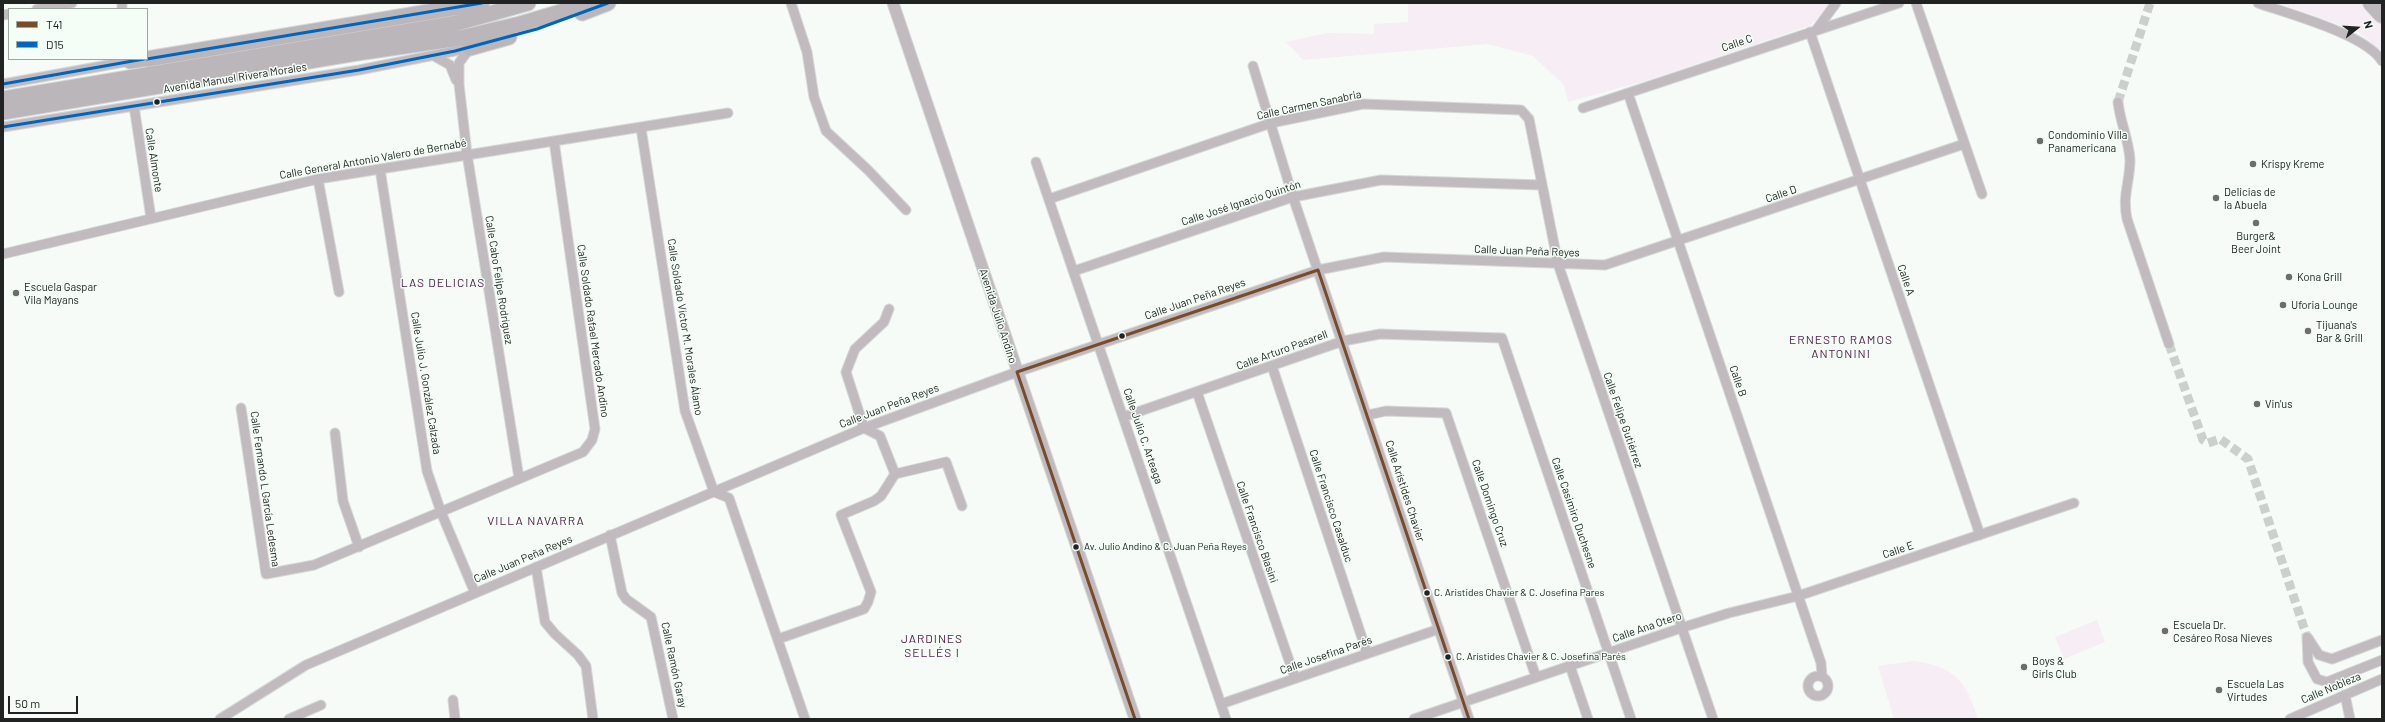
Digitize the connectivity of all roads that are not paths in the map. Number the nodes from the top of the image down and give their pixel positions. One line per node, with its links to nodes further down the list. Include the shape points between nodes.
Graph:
1 (72, 3): 14 (street)
2 (482, 3): 20 (highway)
3 (528, 3): 18 (highway, via 457,23)
4 (591, 3): 18 (highway, via 460,38)
5 (608, 3): 17 (highway, via 537,29)
6 (791, 3): 48 (street, via 806,52 814,97 826,131)
7 (893, 3): 63 (street, Avenida Julio Andino)
8 (1836, 3): 16 (street)
9 (1899, 3): 13 (street, Calle C)
10 (1916, 3): 38 (street)
11 (2258, 3): 22 (street, via 2349,36)
12 (2372, 3): 15 (highway)
13 (1879, 6): 16 (street, Calle C)
14 (43, 8)
15 (2382, 15)
16 (1814, 31): 26 (street, Calle C); 43 (street, Calle A)
17 (470, 48): 19 (street, Avenida Manuel Rivera Morales); 25 (street, via 459,63)
18 (306, 55): 27 (highway); 31 (highway)
19 (434, 56): 25 (street, via 450,65); 29 (street, Avenida Manuel Rivera Morales)
20 (148, 57)
21 (133, 60): 24 (street)
22 (2382, 61)
23 (1253, 66): 33 (street, Calle Arístides Chavier)
24 (3, 84)
25 (459, 84): 39 (street, Calle Cabo Felipe Rodríguez)
26 (1628, 93): 30 (street, Calle C); 50 (street, Calle B)
27 (3, 99)
28 (2118, 102): 61 (street, via 2119,115 2129,146 2129,173 2124,204 2127,219)
29 (134, 106): 35 (street, Avenida Manuel Rivera Morales); 49 (street, Calle Almonte)
30 (1583, 108)
31 (3, 112)
32 (728, 113): 36 (street, Calle General Antonio Valero de Bernabé)
33 (1270, 123): 34 (street, Calle Carmen Sanabria, via 1362,104 1521,110); 46 (street, Calle Arístides Chavier); 47 (street, Calle Carmen Sanabria)
34 (1529, 123): 44 (street, Calle Felipe Gutiérrez)
35 (3, 127)
36 (641, 128): 37 (street, Calle General Antonio Valero de Bernabé); 72 (street, Calle Soldado Víctor M. Morales Álamo, via 684,412)
37 (554, 141): 39 (street, Calle General Antonio Valero de Bernabé); 71 (street, Calle Soldado Rafael Mercado Andino, via 595,429 592,440 583,452)
38 (1964, 144): 43 (street, Calle D); 45 (street)
39 (467, 154): 41 (street, Calle General Antonio Valero de Bernabé); 71 (street, Calle Cabo Felipe Rodríguez)
40 (1036, 162): 47 (street, Calle Julio C. Arteaga)
41 (380, 168): 42 (street, Calle General Antonio Valero de Bernabé); 75 (street, Calle Julio J. González Calzada, via 427,471)
42 (318, 179): 49 (street, Calle General Antonio Valero de Bernabé); 56 (street)
43 (1860, 180): 50 (street, Calle D); 77 (street, Calle A)
44 (1541, 185): 46 (street, Calle José Ignacio Quintón, via 1381,180); 52 (street, Calle Felipe Gutiérrez)
45 (1982, 194)
46 (1293, 197): 54 (street, Calle Arístides Chavier); 55 (street, Calle José Ignacio Quintón)
47 (1049, 199): 55 (street, Calle Julio C. Arteaga)
48 (906, 210)
49 (151, 218): 51 (street, Calle General Antonio Valero de Bernabé)
50 (1678, 242): 53 (street, Calle D); 82 (street, Calle B)
51 (3, 254)
52 (1558, 264): 53 (street, Calle Juan Peña Reyes); 54 (street, Calle Juan Peña Reyes, via 1384,257); 84 (street, Calle Felipe Gutiérrez)
53 (1605, 265)
54 (1318, 270): 59 (street, Calle Arístides Chavier); 60 (street, Calle Juan Peña Reyes)
55 (1074, 271): 60 (street, Calle Julio C. Arteaga)
56 (339, 292)
57 (889, 309): 68 (street, via 884,322 855,349 846,372)
58 (1502, 338): 59 (street, Calle Arturo Pasarell, via 1380,334); 89 (street, Calle Casimiro Duchesne)
59 (1343, 341): 62 (street, Calle Arturo Pasarell); 66 (street, Calle Arístides Chavier)
60 (1098, 344): 63 (street, Calle Juan Peña Reyes); 67 (street, Calle Julio C. Arteaga)
61 (2169, 344)
62 (1272, 366): 64 (street, Calle Arturo Pasarell); 88 (street, Calle Francisco Casalduc)
63 (1017, 372): 68 (street, Calle Juan Peña Reyes); 107 (street, Avenida Julio Andino)
64 (1197, 392): 67 (street, Calle Arturo Pasarell); 94 (street, Calle Francisco Blasini)
65 (241, 408): 80 (street, Calle Fernando L García Ledesma)
66 (1368, 415): 85 (street, Calle Arístides Chavier); 93 (street, Calle Domingo Cruz, via 1386,411 1446,413)
67 (1124, 417): 99 (street, Calle Julio C. Arteaga)
68 (864, 428): 70 (street, via 880,436); 72 (street, Calle Juan Peña Reyes)
69 (335, 433): 78 (street, via 343,500)
70 (895, 474): 74 (street, via 946,462); 86 (street, via 881,496 841,515 871,592 864,609)
71 (519, 478): 75 (street, Calle Soldado Rafael Mercado Andino)
72 (714, 492): 76 (street, Calle Juan Peña Reyes); 86 (street, via 729,498)
73 (2074, 503): 77 (street, Calle E)
74 (962, 506)
75 (440, 512): 78 (street, Calle Soldado Rafael Mercado Andino); 81 (street, Calle Julio J. González Calzada)
76 (610, 535): 79 (street, Calle Juan Peña Reyes); 105 (street, Calle Ramón Garay, via 622,593 626,599 652,617)
77 (1980, 535): 82 (street, Calle E)
78 (359, 547): 80 (street, Calle Soldado Rafael Mercado Andino, via 314,565)
79 (536, 567): 81 (street, Calle Juan Peña Reyes); 104 (street, via 546,622 586,666)
80 (266, 574)
81 (475, 593): 101 (street, Calle Juan Peña Reyes, via 306,666)
82 (1798, 596): 83 (street, Calle E); 92 (street, Calle B, via 1821,663)
83 (1728, 613): 84 (street, Calle Ana Otero)
84 (1681, 628): 89 (street, Calle Ana Otero); 113 (street, Calle Felipe Gutiérrez)
85 (1439, 629): 88 (street, Calle Josefina Parés); 98 (street, Calle Arístides Chavier)
86 (778, 639): 106 (street)
87 (2382, 640): 90 (street, via 2332,659 2319,655 2307,637 2308,662 2316,679 2328,682)
88 (1367, 653): 94 (street, Calle Josefina Parés)
89 (1609, 653): 91 (street, Calle Ana Otero); 112 (street, Calle Casimiro Duchesne)
90 (2382, 660)
91 (1570, 666): 93 (street, Calle Ana Otero); 111 (street)
92 (1822, 676)
93 (1536, 677): 98 (street, Calle Ana Otero)
94 (1295, 678): 99 (street, Calle Josefina Parés)
95 (2382, 679): 96 (street, Calle Nobleza)
96 (2345, 696): 114 (street, Calle Nobleza); 115 (street)
97 (453, 700): 103 (street)
98 (1464, 702): 109 (street, Calle Ana Otero); 110 (street, Calle Arístides Chavier)
99 (1221, 704): 108 (street, Calle Julio C. Arteaga)
100 (321, 705): 102 (street)
101 (220, 719)
102 (289, 719)
103 (455, 719)
104 (593, 719)
105 (673, 719)
106 (805, 719)
107 (1135, 719)
108 (1226, 719)
109 (1414, 719)
110 (1469, 719)
111 (1588, 719)
112 (1631, 719)
113 (1712, 719)
114 (2290, 719)
115 (2350, 719)

